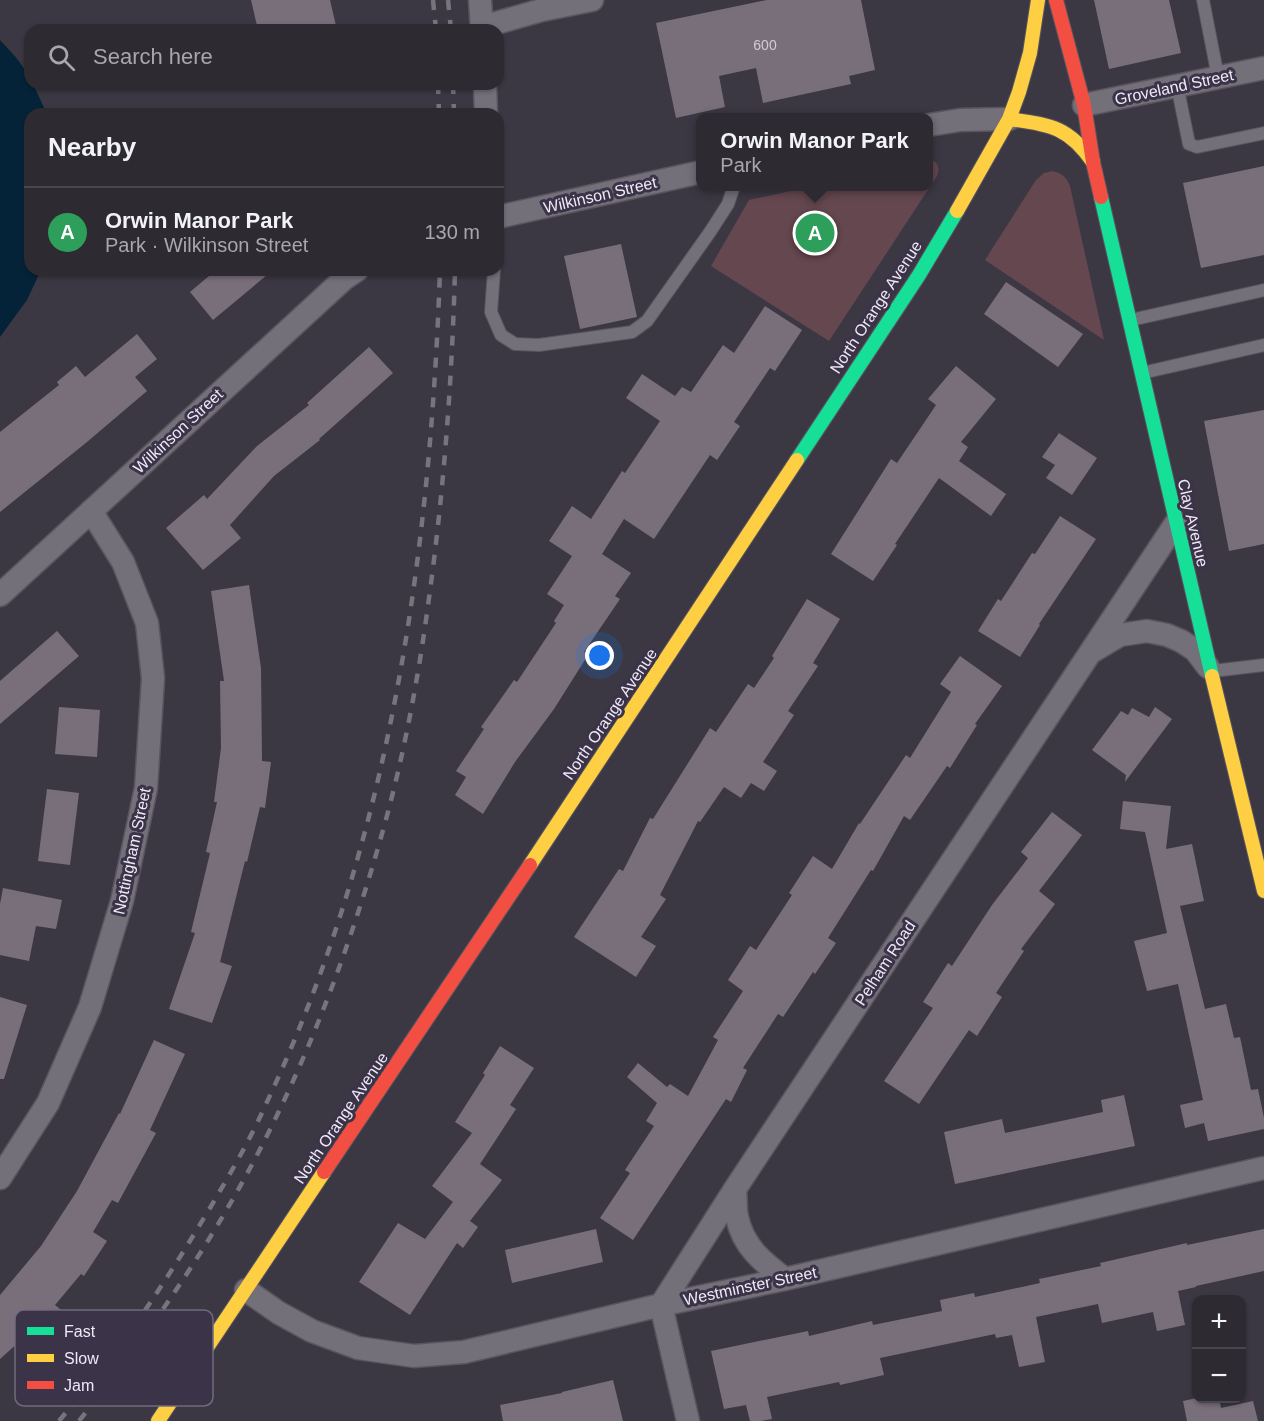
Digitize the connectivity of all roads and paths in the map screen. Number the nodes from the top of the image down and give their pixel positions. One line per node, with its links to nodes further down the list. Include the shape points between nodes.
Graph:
1 (480, 0): 6 (street)
2 (592, 0): 7 (street)
3 (1038, 0): 14 (main road, North Orange Avenue, via 1030,53)
4 (1056, 0): 12 (main road, Clay Avenue)
5 (1203, 0): 9 (lane)
6 (482, 24)
7 (495, 24)
8 (1264, 68): 9 (street, Groveland Street)
9 (1218, 77): 10 (street, Groveland Street)
10 (1177, 86): 12 (street, Groveland Street); 16 (lane, via 1189,144 1197,147)
11 (484, 90): 13 (street)
12 (1084, 105): 17 (main road, Clay Avenue)
13 (486, 108)
14 (1009, 119): 15 (street); 17 (main road, Clay Avenue, via 1067,133); 39 (main road, North Orange Avenue, via 919,275)
15 (933, 124)
16 (1264, 134)
17 (1093, 162): 24 (main road, Clay Avenue)
18 (696, 173): 20 (street, Wilkinson Street)
19 (732, 191): 22 (lane, via 710,232 647,321 632,332 538,345 515,344 501,335 491,312)
20 (504, 217)
21 (348, 276): 27 (street, Wilkinson Street)
22 (494, 276)
23 (1264, 290): 24 (lane)
24 (1129, 321): 26 (main road, Clay Avenue)
25 (1264, 345): 26 (lane)
26 (1141, 373): 28 (main road, Clay Avenue)
27 (91, 511): 29 (street, Wilkinson Street); 36 (street, Nottingham Street, via 123,562 147,623 153,678 146,788 122,901 90,1007 48,1103)
28 (1176, 523): 30 (street, Pelham Road); 32 (main road, Clay Avenue)
29 (0, 595)
30 (1089, 653): 32 (street, via 1120,635 1147,631 1182,641 1196,650); 37 (street, Pelham Road)
31 (1264, 665): 32 (lane)
32 (1211, 671): 33 (main road, Clay Avenue)
33 (1254, 804): 34 (main road, Clay Avenue)
34 (1264, 891)
35 (1264, 1168): 38 (street, Westminster Street)
36 (0, 1178)
37 (735, 1189): 38 (street, via 737,1217 746,1242 763,1262); 40 (street, Pelham Road)
38 (786, 1279): 40 (street, Westminster Street)
39 (246, 1290): 40 (street, Westminster Street, via 312,1331 358,1348 414,1356 464,1352); 41 (main road, North Orange Avenue)
40 (662, 1305): 44 (street)
41 (213, 1339)
42 (168, 1406): 43 (main road, North Orange Avenue)
43 (158, 1421)
44 (688, 1421)

